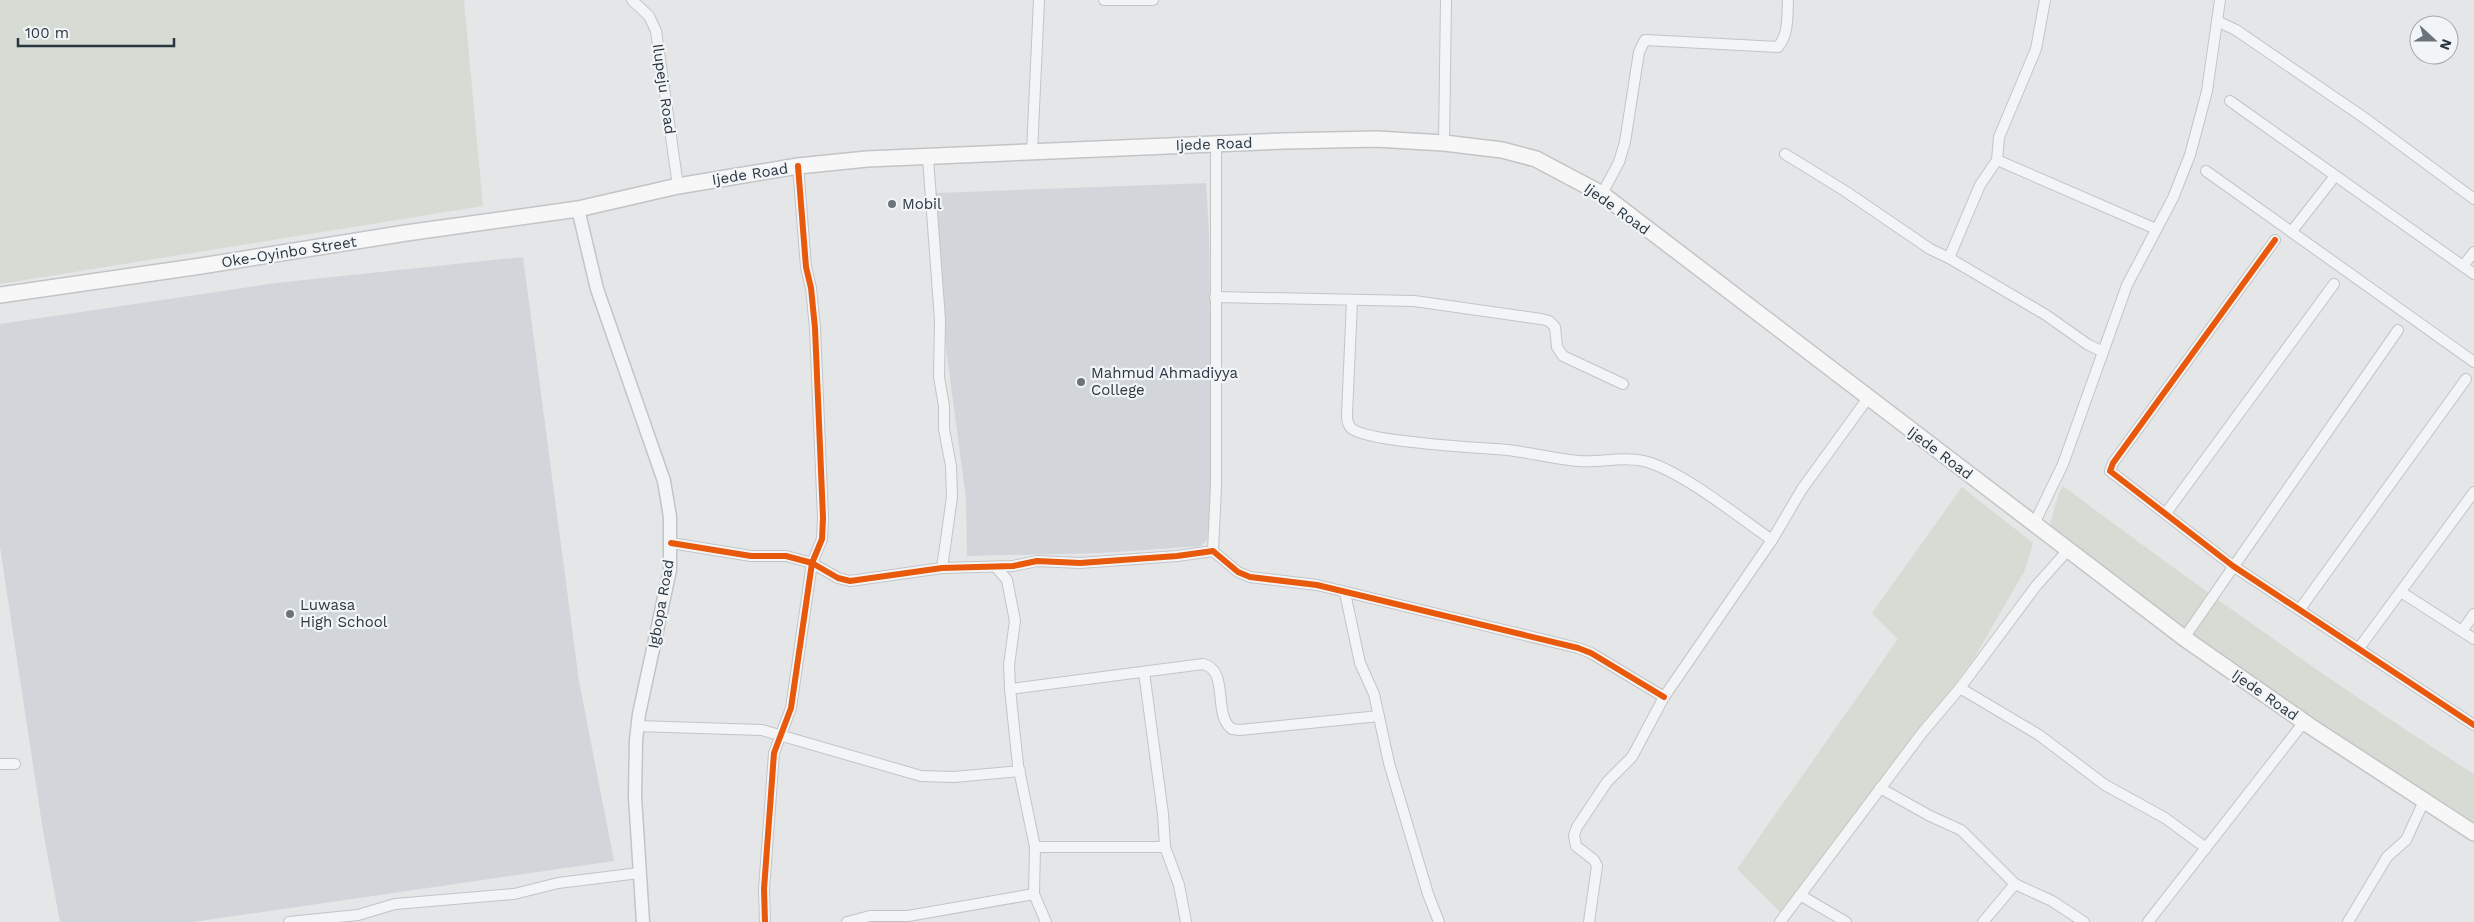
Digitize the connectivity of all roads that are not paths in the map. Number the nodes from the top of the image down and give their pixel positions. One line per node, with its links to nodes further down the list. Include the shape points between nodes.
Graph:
1 (632, 0): 20 (street, Ilupeju Road, via 649,16 656,31)
2 (1039, 0): 13 (street)
3 (1106, 0): 4 (street)
4 (1153, 0)
5 (1446, 0): 11 (street)
6 (1788, 0): 21 (street, via 1787,30 1778,47 1645,40 1639,52 1625,142 1619,162)
7 (2045, 0): 16 (street, via 2036,49 1999,137)
8 (2220, 0): 9 (street)
9 (2217, 21): 22 (street, via 2236,30 2366,119); 24 (street, via 2207,91 2190,155 2173,198)
10 (2230, 101): 19 (street)
11 (1444, 143): 12 (main road, Ijede Road, via 1376,139); 21 (main road, Ijede Road, via 1502,150 1536,159)
12 (1216, 144): 13 (main road, Ijede Road); 33 (street)
13 (1032, 152): 15 (main road, Ijede Road)
14 (1785, 154): 28 (street, via 1930,249)
15 (928, 158): 17 (main road, Ijede Road, via 867,159); 52 (street, via 940,320 939,377 951,466 952,497)
16 (1997, 160): 24 (street); 28 (street, via 1980,186)
17 (798, 166): 20 (main road, Ijede Road); 48 (street, via 806,267 815,328 823,518 822,539)
18 (2206, 171): 25 (street)
19 (2335, 176): 25 (street); 29 (street)
20 (678, 186): 23 (main road, Ijede Road)
21 (1602, 194): 40 (main road, Ijede Road)
22 (2474, 198)
23 (578, 209): 32 (main road, Oke-Oyinbo Street); 45 (street, Igbopa Road, via 597,289 664,481)
24 (2156, 229): 36 (street, via 2127,285)
25 (2292, 231): 37 (street)
26 (2275, 240): 42 (street, via 2113,463 2110,471 2114,476)
27 (2474, 252): 29 (street)
28 (1949, 258): 36 (street, via 2046,314)
29 (2463, 266): 30 (street)
30 (2474, 274)
31 (2334, 284): 42 (street)
32 (0, 295)
33 (1216, 297): 34 (street); 47 (street)
34 (1352, 301): 39 (street, via 1414,301 1549,321 1555,327 1556,347 1563,356); 44 (street, via 1347,414 1351,428 1367,435 1462,448 1507,450 1579,461 1644,461 1674,474)
35 (2398, 330): 50 (street)
36 (2103, 352): 43 (street, via 2063,464)
37 (2474, 362)
38 (2466, 379): 56 (street)
39 (1623, 384)
40 (1868, 398): 43 (main road, Ijede Road); 44 (street, via 1802,489)
41 (2474, 492): 54 (street)
42 (2166, 513): 50 (street)
43 (2034, 524): 46 (main road, Ijede Road)
44 (1772, 540): 65 (street)
45 (671, 544): 48 (street, via 751,556 786,556); 69 (street, Igbopa Road, via 670,570)
46 (2068, 550): 59 (main road, Ijede Road); 63 (street, via 2036,586)
47 (1213, 551): 49 (street, via 1080,563 1037,561); 55 (street, via 1250,577 1317,584)
48 (812, 563): 52 (street, via 850,581); 70 (street, via 791,708)
49 (1013, 566): 51 (street); 53 (street)
50 (2233, 566): 56 (street); 59 (street)
51 (996, 567): 52 (street); 53 (street)
52 (942, 568)
53 (1007, 580): 64 (street, via 1015,621 1009,665)
54 (2401, 592): 58 (street); 61 (street)
55 (1345, 593): 65 (street, via 1578,648); 66 (street, via 1360,663 1374,694)
56 (2300, 609): 61 (street)
57 (2474, 614): 58 (street)
58 (2462, 631): 60 (street)
59 (2184, 638): 67 (main road, Ijede Road)
60 (2474, 639)
61 (2359, 648): 68 (street)
62 (1144, 672): 64 (street); 66 (street, via 1208,666 1217,677 1224,720 1232,728 1240,730); 78 (street, via 1163,814)
63 (1960, 688): 74 (street); 79 (street, via 2039,735 2105,785 2165,818)
64 (1010, 689): 73 (street)
65 (1664, 697): 92 (street, via 1636,751 1607,782 1574,835 1576,846 1597,866)
66 (1379, 716): 91 (street, via 1389,763)
67 (2304, 722): 75 (main road, Ijede Road); 79 (street)
68 (2474, 725)
69 (637, 726): 70 (street, via 762,730); 80 (street, Igbopa Road, via 635,797)
70 (780, 736): 73 (street, via 922,776 954,778); 87 (street, via 774,762)
71 (0, 764): 72 (street)
72 (15, 764)
73 (1020, 770): 77 (street)
74 (1880, 788): 81 (street, via 1961,830); 83 (street)
75 (2424, 801): 76 (main road, Ijede Road); 98 (street, via 2406,840 2387,857)
76 (2474, 833)
77 (1035, 847): 78 (street); 82 (street)
78 (1164, 847): 90 (street, via 1179,885)
79 (2206, 848): 97 (street)
80 (639, 873): 85 (street, via 558,883 514,894 395,904 358,915); 86 (street, Igbopa Road)
81 (2015, 884): 95 (street); 96 (street, via 2052,901)
82 (1034, 894): 84 (street); 89 (street)
83 (1800, 895): 93 (street); 94 (street)
84 (909, 919): 88 (street, via 870,916)
85 (288, 922)
86 (643, 922)
87 (764, 922)
88 (847, 922)
89 (1046, 922)
90 (1186, 922)
91 (1439, 922)
92 (1589, 922)
93 (1780, 922)
94 (1846, 922)
95 (1983, 922)
96 (2084, 922)
97 (2148, 922)
98 (2348, 922)

